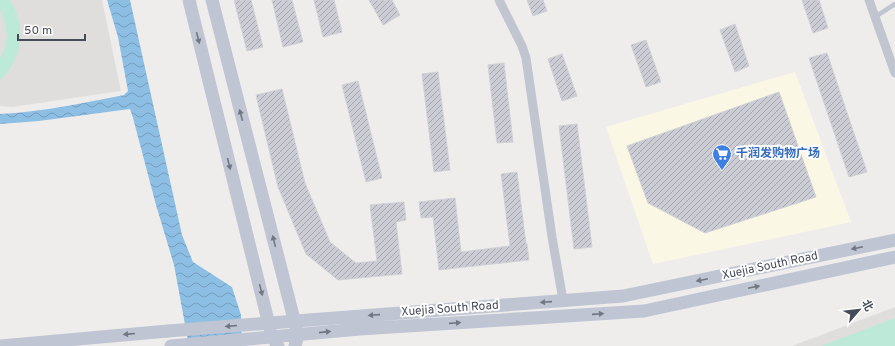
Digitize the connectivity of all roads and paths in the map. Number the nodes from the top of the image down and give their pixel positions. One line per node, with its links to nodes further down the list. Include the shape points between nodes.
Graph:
1 (189, 0): 13 (main road, one-way to 13)
2 (212, 0): 11 (main road, one-way to 2)
3 (499, 0): 10 (street, via 526,58)
4 (869, 0): 6 (street)
5 (895, 4): 6 (lane)
6 (875, 17): 7 (street)
7 (895, 73)
8 (895, 240): 10 (main road, Xuejia South Road, one-way to 10, via 623,296)
9 (895, 257): 12 (main road, Xuejia South Road, one-way to 9, via 360,328 644,311)
10 (563, 300): 11 (main road, Xuejia South Road, one-way to 11)
11 (294, 321): 12 (main road); 14 (main road, Xuejia South Road, one-way to 14, bridge)
12 (296, 340): 13 (main road, Xuejia South Road)
13 (275, 342): 15 (main road, Xuejia South Road)
14 (0, 346)
15 (171, 346)

